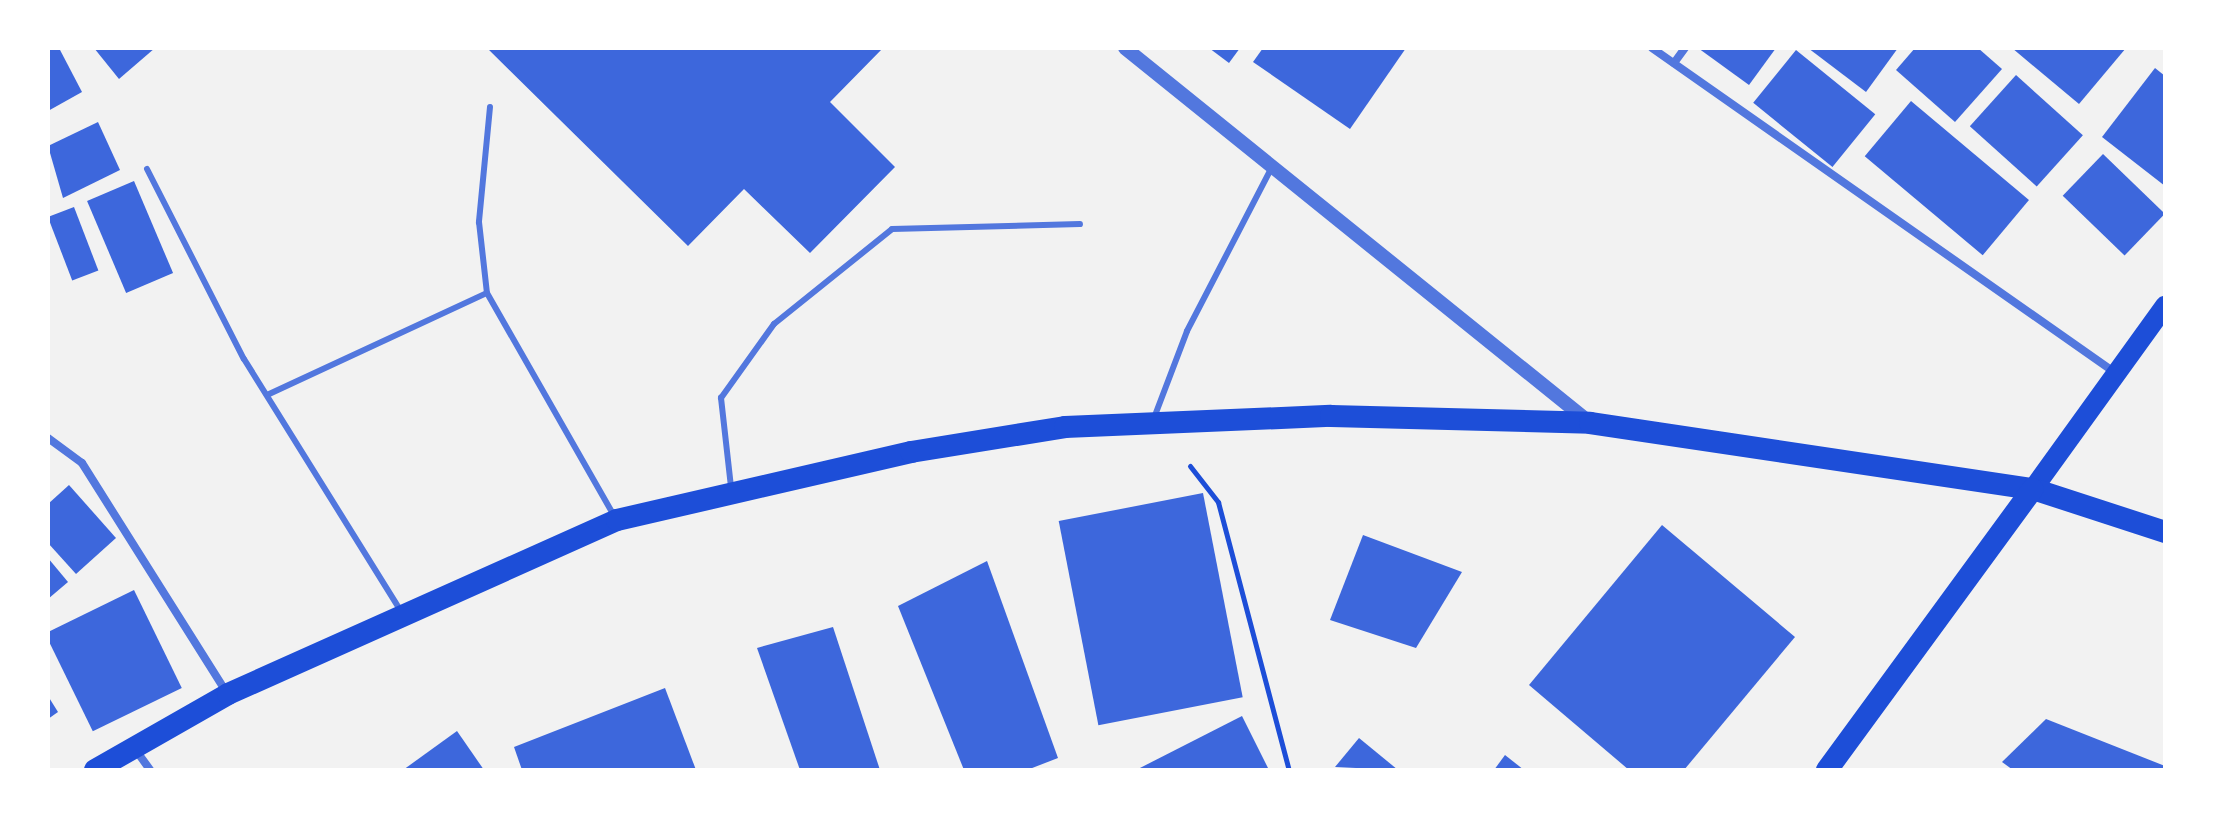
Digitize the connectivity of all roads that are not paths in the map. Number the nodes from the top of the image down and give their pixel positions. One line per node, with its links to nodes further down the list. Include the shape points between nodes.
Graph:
1 (1125, 48): 6 (street)
2 (1652, 48): 4 (street)
3 (1685, 48): 4 (street)
4 (1674, 63): 11 (street)
5 (490, 107): 9 (lane, via 479,222)
6 (1272, 167): 13 (lane, via 1187,331); 14 (street)
7 (147, 169): 12 (lane)
8 (1080, 224): 17 (lane, via 892,229 774,324 721,398)
9 (487, 293): 12 (lane); 18 (lane)
10 (2165, 306): 11 (main road)
11 (2114, 372): 16 (main road)
12 (267, 395): 20 (lane)
13 (1154, 418): 14 (highway); 17 (highway, via 911,452)
14 (1590, 423): 16 (highway)
15 (48, 438): 21 (street, via 82,463)
16 (2033, 489): 19 (highway); 25 (highway)
17 (731, 492): 18 (highway)
18 (617, 520): 20 (highway)
19 (2165, 532)
20 (403, 615): 21 (highway)
21 (228, 694): 22 (highway)
22 (133, 745): 23 (highway); 24 (street)
23 (95, 770)
24 (150, 770)
25 (1827, 770)

